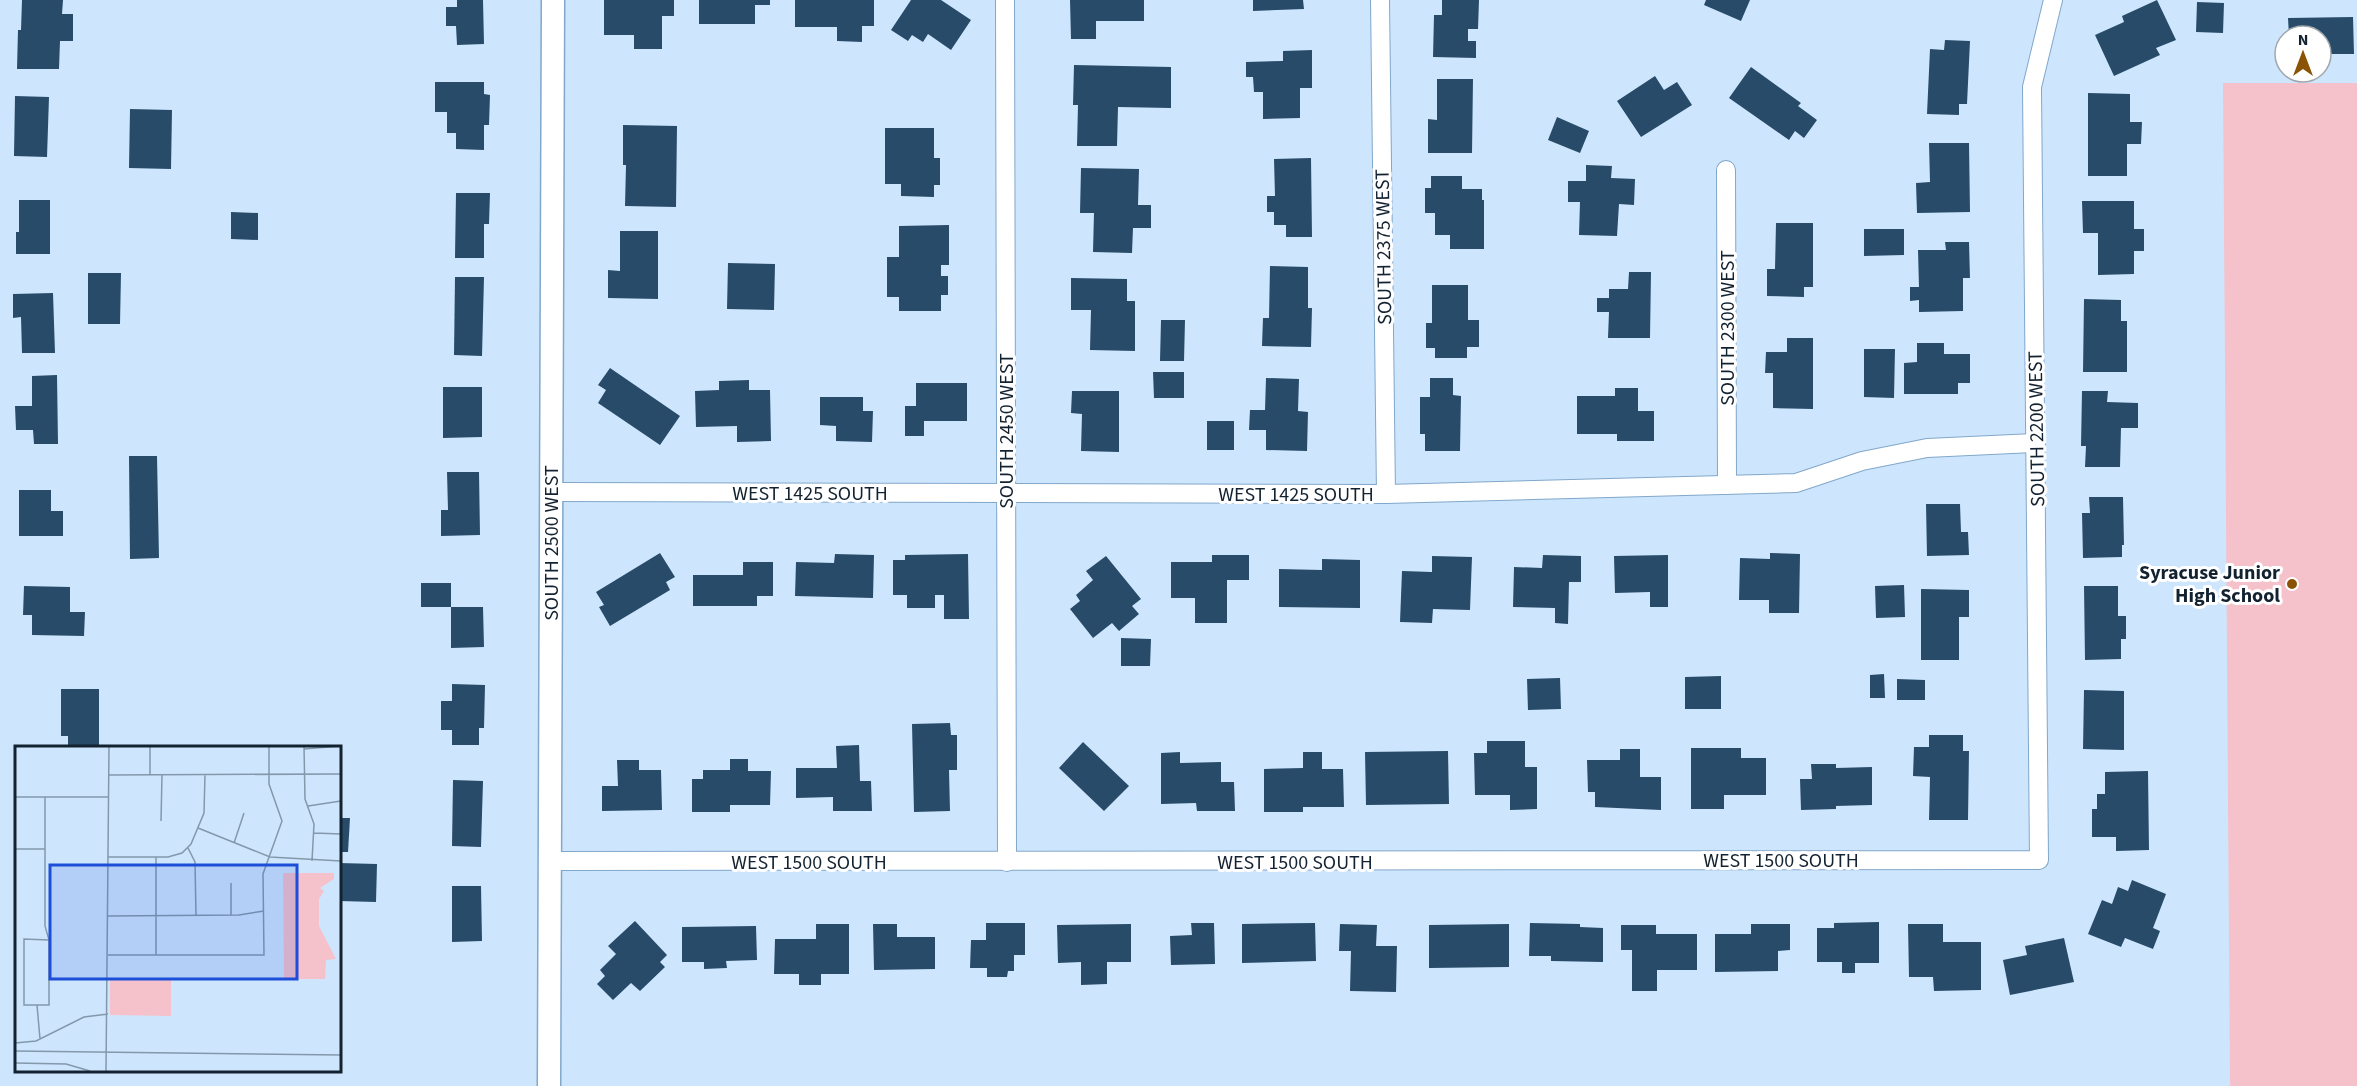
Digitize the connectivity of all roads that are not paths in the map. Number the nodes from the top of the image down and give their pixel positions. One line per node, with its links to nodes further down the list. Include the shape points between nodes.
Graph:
1 (553, 0): 8 (street, SOUTH 2500 WEST)
2 (1005, 0): 9 (street, SOUTH 2450 WEST)
3 (1380, 0): 10 (street, SOUTH 2375 WEST)
4 (2053, 0): 6 (street, SOUTH 2200 WEST, via 2032,87)
5 (1726, 170): 7 (street, SOUTH 2300 WEST)
6 (2036, 443): 7 (street, WEST 1425 SOUTH, via 1927,448 1862,461 1797,483); 11 (street, SOUTH 2200 WEST)
7 (1727, 485): 10 (street, WEST 1425 SOUTH)
8 (552, 492): 9 (street, WEST 1425 SOUTH); 12 (street, SOUTH 2500 WEST)
9 (1006, 495): 10 (street, WEST 1425 SOUTH); 13 (street, SOUTH 2450 WEST)
10 (1386, 495)
11 (2039, 860): 13 (street, WEST 1500 SOUTH)
12 (550, 861): 13 (street, WEST 1500 SOUTH); 14 (street, SOUTH 2500 WEST)
13 (1007, 862)
14 (549, 1086)

